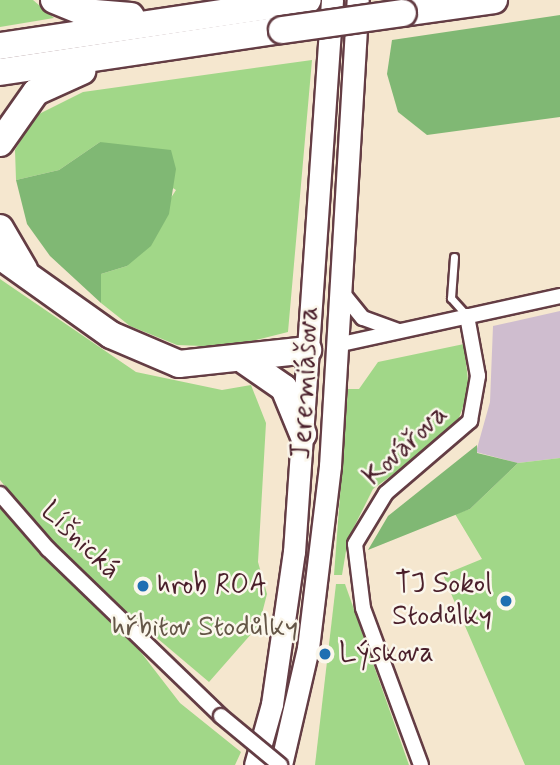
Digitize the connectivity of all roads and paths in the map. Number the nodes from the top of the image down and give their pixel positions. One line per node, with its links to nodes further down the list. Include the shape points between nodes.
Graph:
1 (54, 0): 6 (highway, via 93,13)
2 (332, 0): 20 (main road, Jeremiášova)
3 (358, 0): 15 (main road, Jeremiášova)
4 (494, 0): 8 (highway, bridge)
5 (297, 2): 6 (highway)
6 (196, 17): 7 (highway)
7 (0, 46)
8 (141, 52): 9 (highway); 10 (highway, via 45,86 16,113)
9 (0, 72)
10 (0, 143)
11 (0, 228): 14 (highway)
12 (0, 256): 14 (highway)
13 (454, 257): 17 (lane, via 451,298)
14 (37, 283): 21 (highway, via 145,353 179,364)
15 (339, 289): 18 (street, via 363,318); 19 (main road, Jeremiášova)
16 (560, 296): 17 (street)
17 (467, 316): 18 (street); 26 (street, Kovářova, via 478,376 470,421 386,493 355,544 363,608)
18 (400, 331): 19 (street)
19 (337, 345): 20 (main road); 25 (main road, Jeremiášova, via 317,581)
20 (308, 350): 21 (highway); 22 (main road, Jeremiášova)
21 (245, 361): 22 (highway, via 284,388)
22 (303, 434): 24 (main road, Jeremiášova, via 283,643)
23 (0, 494): 25 (street, Líšnická, bridge, via 48,549 220,716)
24 (255, 765)
25 (281, 765)
26 (421, 765)

